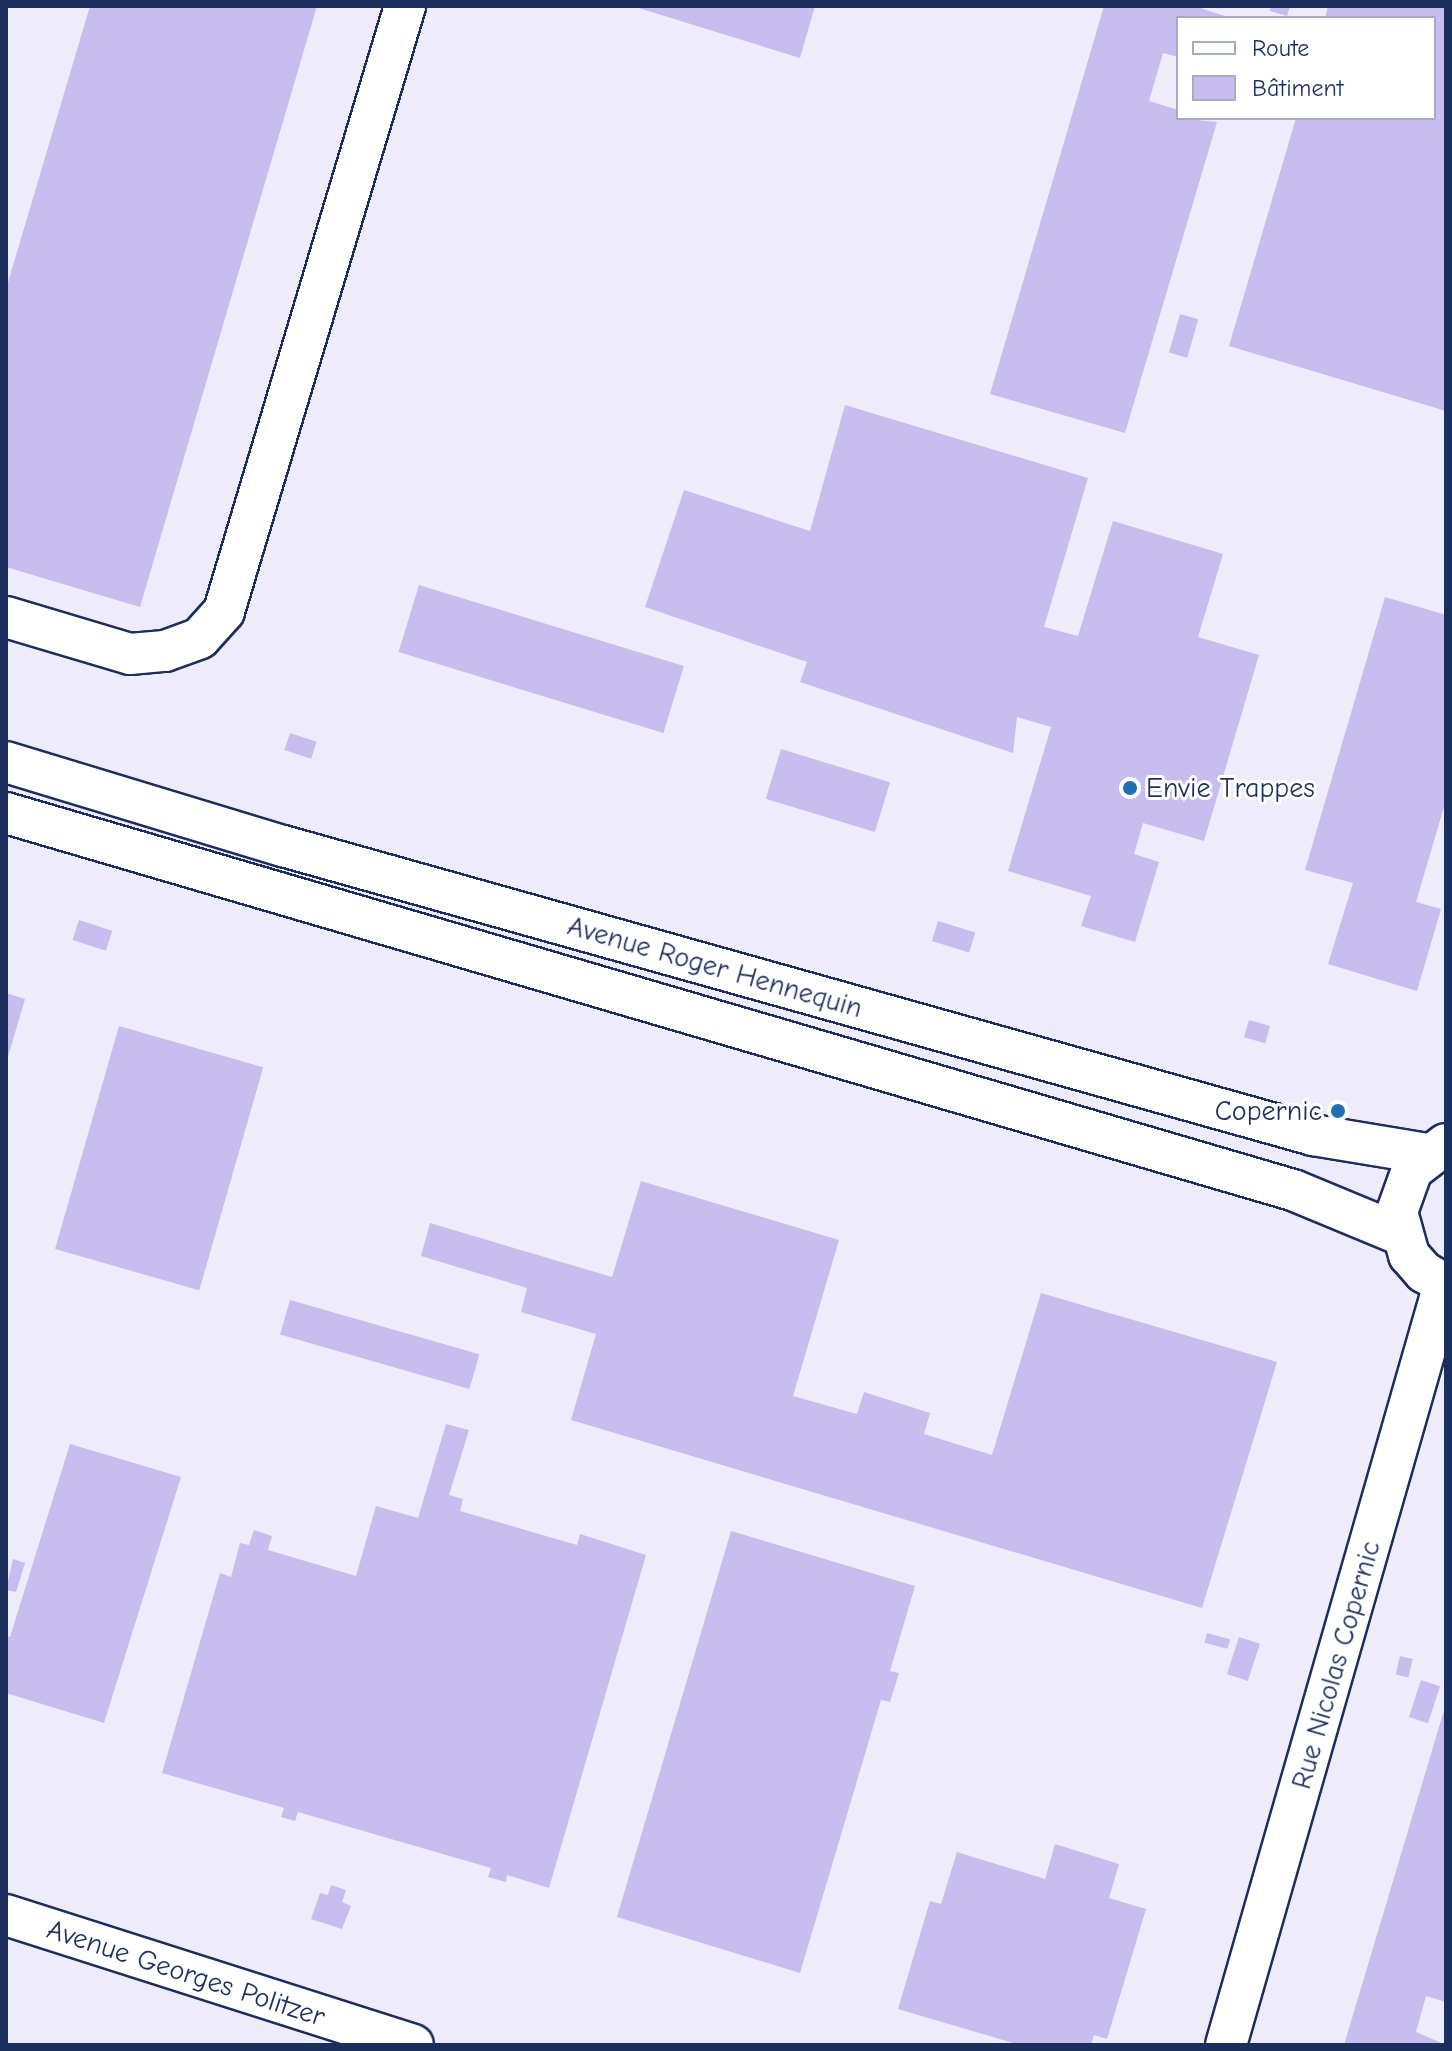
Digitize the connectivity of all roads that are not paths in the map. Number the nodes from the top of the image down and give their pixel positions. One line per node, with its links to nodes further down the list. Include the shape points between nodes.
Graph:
1 (405, 6): 2 (street, via 224,611 200,638 165,651 130,654)
2 (6, 617)
3 (6, 762): 5 (street, Avenue Roger Hennequin, via 313,855 1313,1135)
4 (6, 813): 6 (street, Avenue Roger Hennequin, via 1293,1190)
5 (1437, 1149): 6 (street, Avenue Roger Hennequin, via 1401,1189)
6 (1399, 1234): 7 (street, via 1424,1272)
7 (1445, 1284): 10 (street, Rue Nicolas Copernic)
8 (6, 1915): 9 (street, Avenue Georges Politzer)
9 (413, 2045)
10 (1226, 2045)

